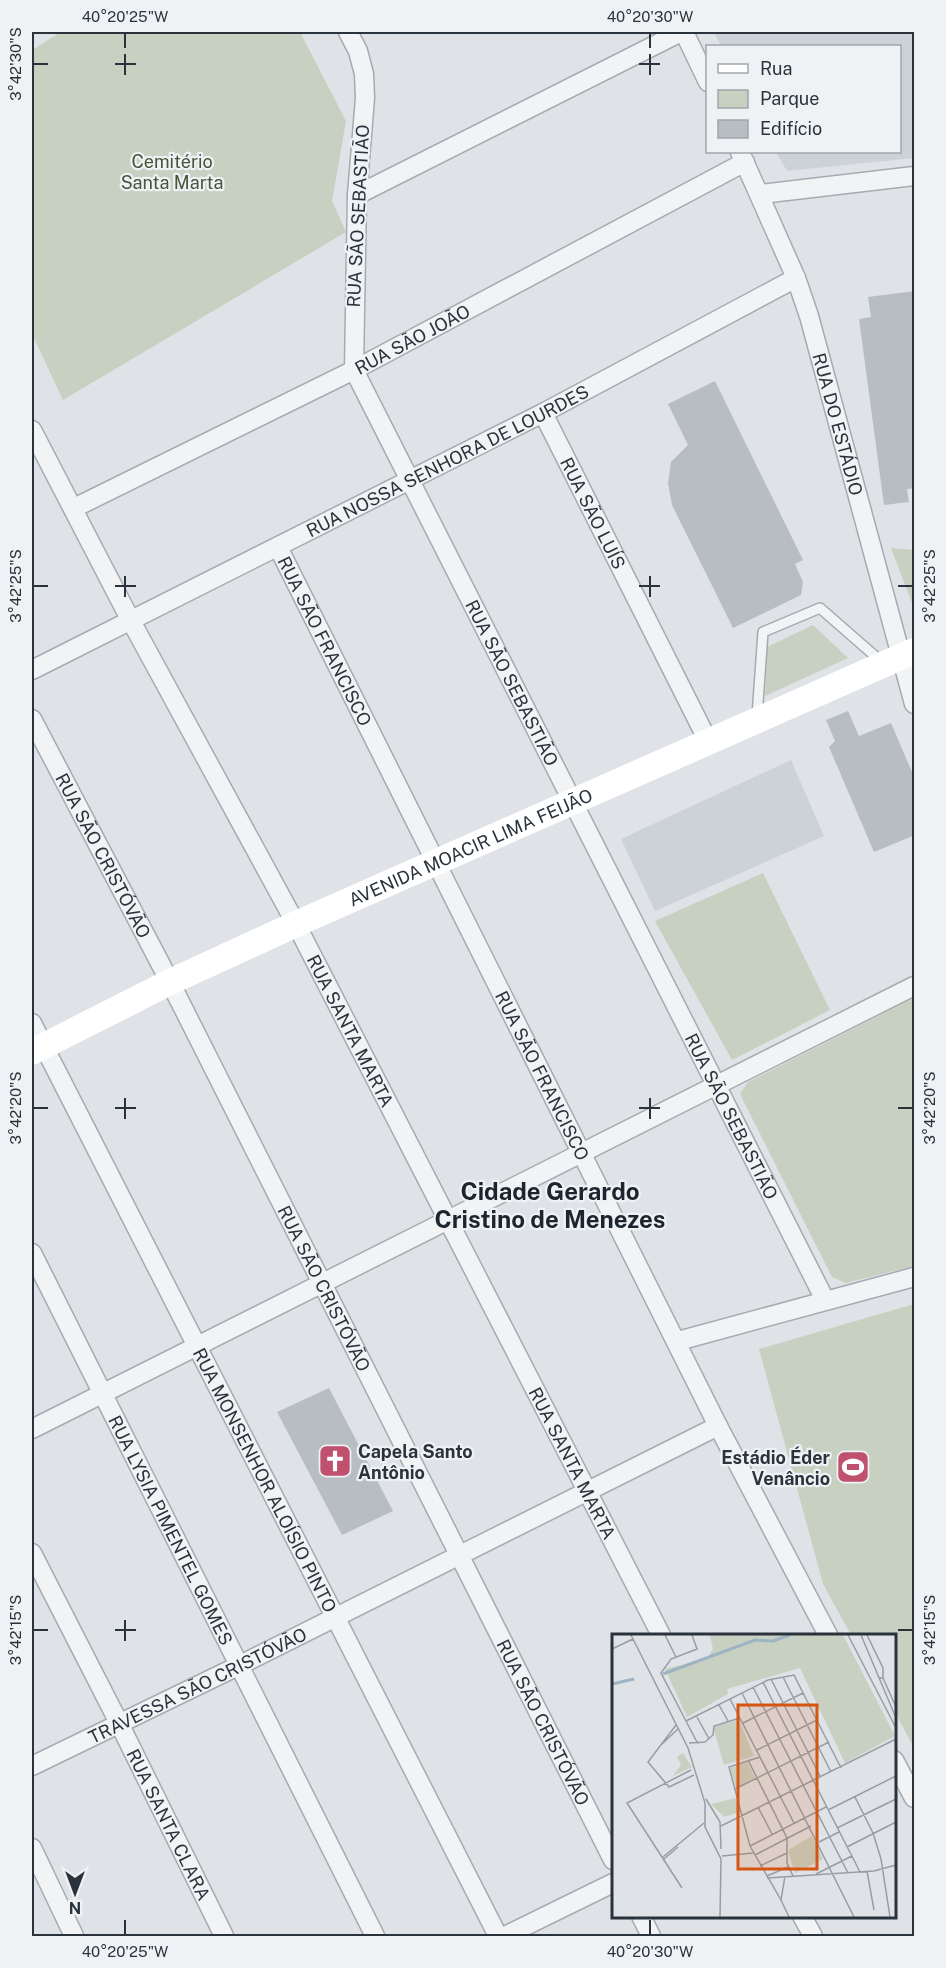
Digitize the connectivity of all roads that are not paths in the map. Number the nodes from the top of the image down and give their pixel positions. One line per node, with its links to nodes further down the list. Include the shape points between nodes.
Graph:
1 (348, 32): 7 (street, RUA SÃO SEBASTIÃO, via 364,74)
2 (683, 32): 3 (street); 7 (street)
3 (706, 78)
4 (742, 157): 6 (street, RUA DO ESTÁDIO); 9 (street, RUA SÃO JOÃO)
5 (915, 176): 6 (street)
6 (761, 194): 8 (street, RUA DO ESTÁDIO)
7 (357, 195): 9 (street, RUA SÃO SEBASTIÃO)
8 (796, 278): 10 (street, RUA NOSSA SENHORA DE LOURDES); 16 (street, RUA DO ESTÁDIO)
9 (354, 370): 12 (street, RUA SÃO SEBASTIÃO); 13 (street, RUA SÃO JOÃO)
10 (543, 413): 12 (street, RUA NOSSA SENHORA DE LOURDES); 21 (street, RUA SÃO LUÍS)
11 (32, 430): 13 (street, RUA SANTA MARTA)
12 (409, 481): 14 (street, RUA NOSSA SENHORA DE LOURDES); 22 (street, RUA SÃO SEBASTIÃO)
13 (74, 508): 15 (street, RUA SANTA MARTA)
14 (278, 547): 15 (street, RUA NOSSA SENHORA DE LOURDES); 23 (street, RUA SÃO FRANCISCO)
15 (131, 621): 17 (street, RUA NOSSA SENHORA DE LOURDES); 24 (street, RUA SANTA MARTA)
16 (900, 657): 18 (street, RUA DO ESTÁDIO); 20 (main road, AVENIDA MOACIR LIMA FEIJÃO); 20 (lane, via 820,608 782,624 763,633)
17 (32, 670)
18 (915, 704)
19 (32, 718): 25 (street, RUA SÃO CRISTÓVÃO)
20 (757, 720): 21 (main road, AVENIDA MOACIR LIMA FEIJÃO)
21 (708, 741): 22 (main road, AVENIDA MOACIR LIMA FEIJÃO)
22 (572, 801): 23 (main road, AVENIDA MOACIR LIMA FEIJÃO); 29 (street, RUA SÃO SEBASTIÃO)
23 (435, 861): 24 (main road, AVENIDA MOACIR LIMA FEIJÃO); 30 (street, RUA SÃO FRANCISCO)
24 (296, 924): 25 (main road, AVENIDA MOACIR LIMA FEIJÃO); 31 (street, RUA SANTA MARTA)
25 (170, 982): 28 (main road, AVENIDA MOACIR LIMA FEIJÃO); 34 (street, RUA SÃO CRISTÓVÃO)
26 (915, 986): 29 (street)
27 (32, 1023): 28 (street, RUA MONSENHOR ALOÍSIO PINTO)
28 (37, 1049): 37 (street, RUA MONSENHOR ALOÍSIO PINTO)
29 (717, 1083): 30 (street); 35 (street, RUA SÃO SEBASTIÃO)
30 (582, 1153): 31 (street); 36 (street, RUA SÃO FRANCISCO)
31 (448, 1222): 34 (street); 41 (street, RUA SANTA MARTA)
32 (32, 1253): 38 (street, RUA LYSIA PIMENTEL GOMES)
33 (915, 1277): 35 (street)
34 (322, 1283): 37 (street); 43 (street, RUA SÃO CRISTÓVÃO)
35 (825, 1300): 36 (street)
36 (678, 1341): 39 (street, RUA SÃO FRANCISCO)
37 (197, 1345): 38 (street); 44 (street, RUA MONSENHOR ALOÍSIO PINTO)
38 (103, 1392): 40 (street); 47 (street, RUA LYSIA PIMENTEL GOMES)
39 (718, 1426): 41 (street, TRAVESSA SÃO CRISTÓVÃO); 46 (street, RUA SÃO FRANCISCO)
40 (32, 1429)
41 (589, 1491): 43 (street, TRAVESSA SÃO CRISTÓVÃO); 45 (street, RUA SANTA MARTA)
42 (32, 1553): 48 (street, RUA SANTA CLARA)
43 (460, 1556): 44 (street, TRAVESSA SÃO CRISTÓVÃO); 53 (street, RUA SÃO CRISTÓVÃO)
44 (336, 1617): 47 (street, TRAVESSA SÃO CRISTÓVÃO); 60 (street, RUA MONSENHOR ALOÍSIO PINTO)
45 (660, 1634)
46 (827, 1634)
47 (238, 1666): 48 (street, TRAVESSA SÃO CRISTÓVÃO); 59 (street, RUA LYSIA PIMENTEL GOMES)
48 (119, 1723): 50 (street, TRAVESSA SÃO CRISTÓVÃO); 58 (street, RUA SANTA CLARA)
49 (895, 1762): 51 (street)
50 (32, 1766)
51 (915, 1798)
52 (32, 1848): 57 (street)
53 (612, 1858)
54 (612, 1882): 61 (street)
55 (641, 1917): 62 (street)
56 (803, 1917): 63 (street)
57 (74, 1936)
58 (224, 1936)
59 (375, 1936)
60 (498, 1936)
61 (505, 1936)
62 (651, 1936)
63 (813, 1936)

